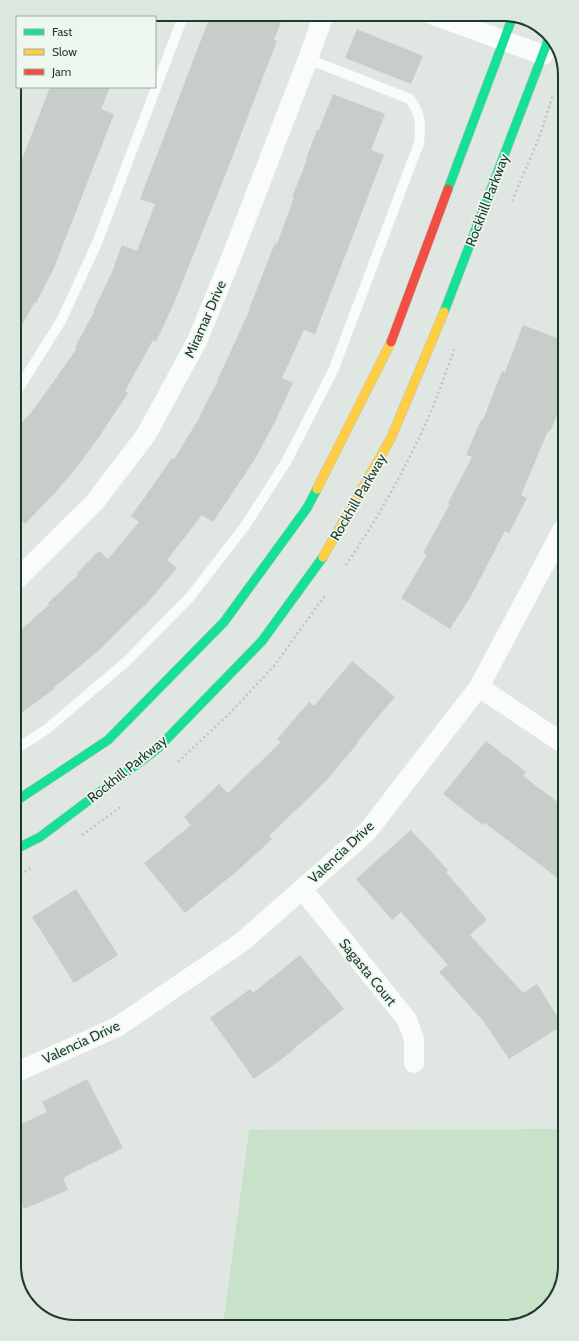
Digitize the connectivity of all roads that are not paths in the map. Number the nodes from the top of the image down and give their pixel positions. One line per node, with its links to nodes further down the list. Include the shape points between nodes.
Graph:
1 (181, 21): 8 (lane)
2 (322, 21): 7 (street, Miramar Drive)
3 (449, 21): 5 (street)
4 (512, 22): 5 (street)
5 (503, 42): 6 (street); 16 (street, via 389,348 307,508 224,622 108,740)
6 (546, 47): 17 (street, Rockhill Parkway, via 448,302 392,438 321,562 262,641 157,749 40,837)
7 (308, 59): 12 (street, Miramar Drive, via 197,341 146,436 94,503); 15 (lane, via 410,99 416,108 421,126 419,143 333,371 282,469 245,526 190,597 127,661 47,730)
8 (156, 88)
9 (156, 88): 10 (lane, via 97,243 60,321)
10 (21, 384)
11 (558, 538): 13 (street, Valencia Drive)
12 (21, 577)
13 (479, 687): 14 (street); 18 (street, Valencia Drive, via 367,832)
14 (558, 740)
15 (21, 746)
16 (21, 798)
17 (21, 846)
18 (302, 889): 19 (street, Sagasta Court, via 407,1020 414,1039); 20 (street, Valencia Drive, via 242,942 117,1027)
19 (414, 1063)
20 (21, 1070)

